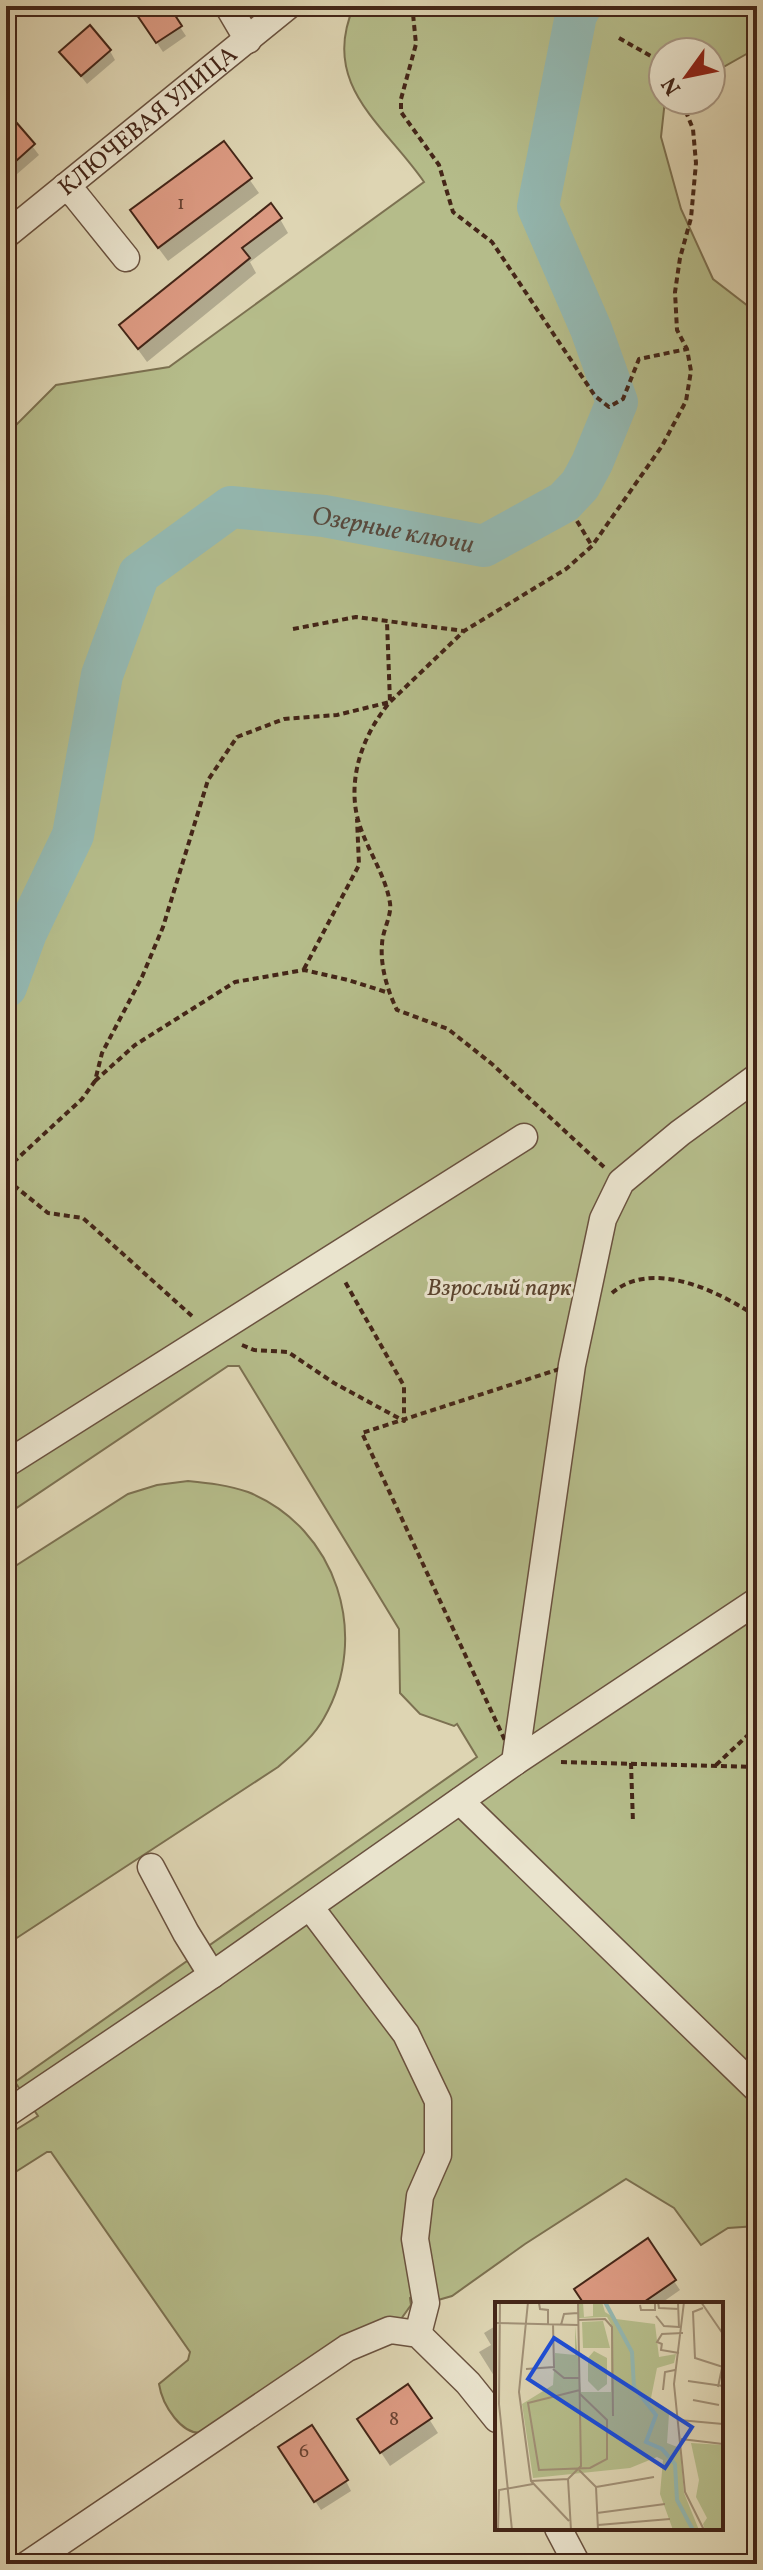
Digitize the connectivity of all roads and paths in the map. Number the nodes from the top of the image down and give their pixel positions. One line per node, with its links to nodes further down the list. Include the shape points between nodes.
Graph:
1 (228, 6): 5 (street)
2 (288, 6): 5 (street, КЛЮЧЕВАЯ УЛИЦА)
3 (409, 6): 11 (path, via 416,44 401,112 439,165 453,212 492,242 595,396 609,407 623,399 639,359)
4 (619, 38): 6 (path)
5 (248, 40): 8 (street, КЛЮЧЕВАЯ УЛИЦА)
6 (647, 54)
7 (688, 116): 11 (path, via 696,163 675,292 677,330)
8 (65, 187): 9 (street, КЛЮЧЕВАЯ УЛИЦА); 10 (street)
9 (6, 235)
10 (126, 258)
11 (687, 349): 13 (path, via 691,371 686,401 662,446)
12 (577, 521): 13 (path)
13 (592, 546): 16 (path, via 566,569)
14 (387, 622): 15 (path, via 356,617); 16 (path); 17 (path)
15 (293, 629)
16 (464, 631): 17 (path)
17 (390, 702): 18 (path, via 361,750 354,783); 22 (path, via 337,715 284,719 237,737 208,780 163,927 102,1053)
18 (357, 817): 19 (path, via 359,865); 20 (path, via 390,905 381,946)
19 (304, 970): 20 (path); 22 (path, via 235,982 135,1045)
20 (389, 993): 25 (path, via 397,1010 448,1029 492,1064)
21 (757, 1077): 25 (street)
22 (95, 1081): 24 (path)
23 (524, 1137): 29 (street)
24 (6, 1169)
25 (621, 1182): 28 (street, via 603,1219)
26 (607, 1298): 27 (path, via 639,1279 688,1281)
27 (757, 1317)
28 (580, 1359): 32 (street); 32 (path, via 362,1433)
29 (6, 1464)
30 (757, 1601): 32 (street)
31 (757, 1733): 35 (path)
32 (522, 1762): 37 (street)
33 (558, 1762): 34 (path)
34 (631, 1763): 35 (path); 38 (path)
35 (716, 1765): 36 (path)
36 (757, 1767)
37 (460, 1801): 40 (street); 42 (street)
38 (633, 1823)
39 (151, 1867): 41 (street)
40 (310, 1907): 41 (street); 44 (street, via 406,2034 438,2101 438,2155 420,2196 415,2239 426,2303)
41 (212, 1975): 43 (street)
42 (757, 2089)
43 (6, 2114)
44 (418, 2334): 45 (street); 47 (street, via 390,2330 347,2348)
45 (495, 2417)
46 (559, 2530): 48 (street)
47 (28, 2564)
48 (577, 2564)

